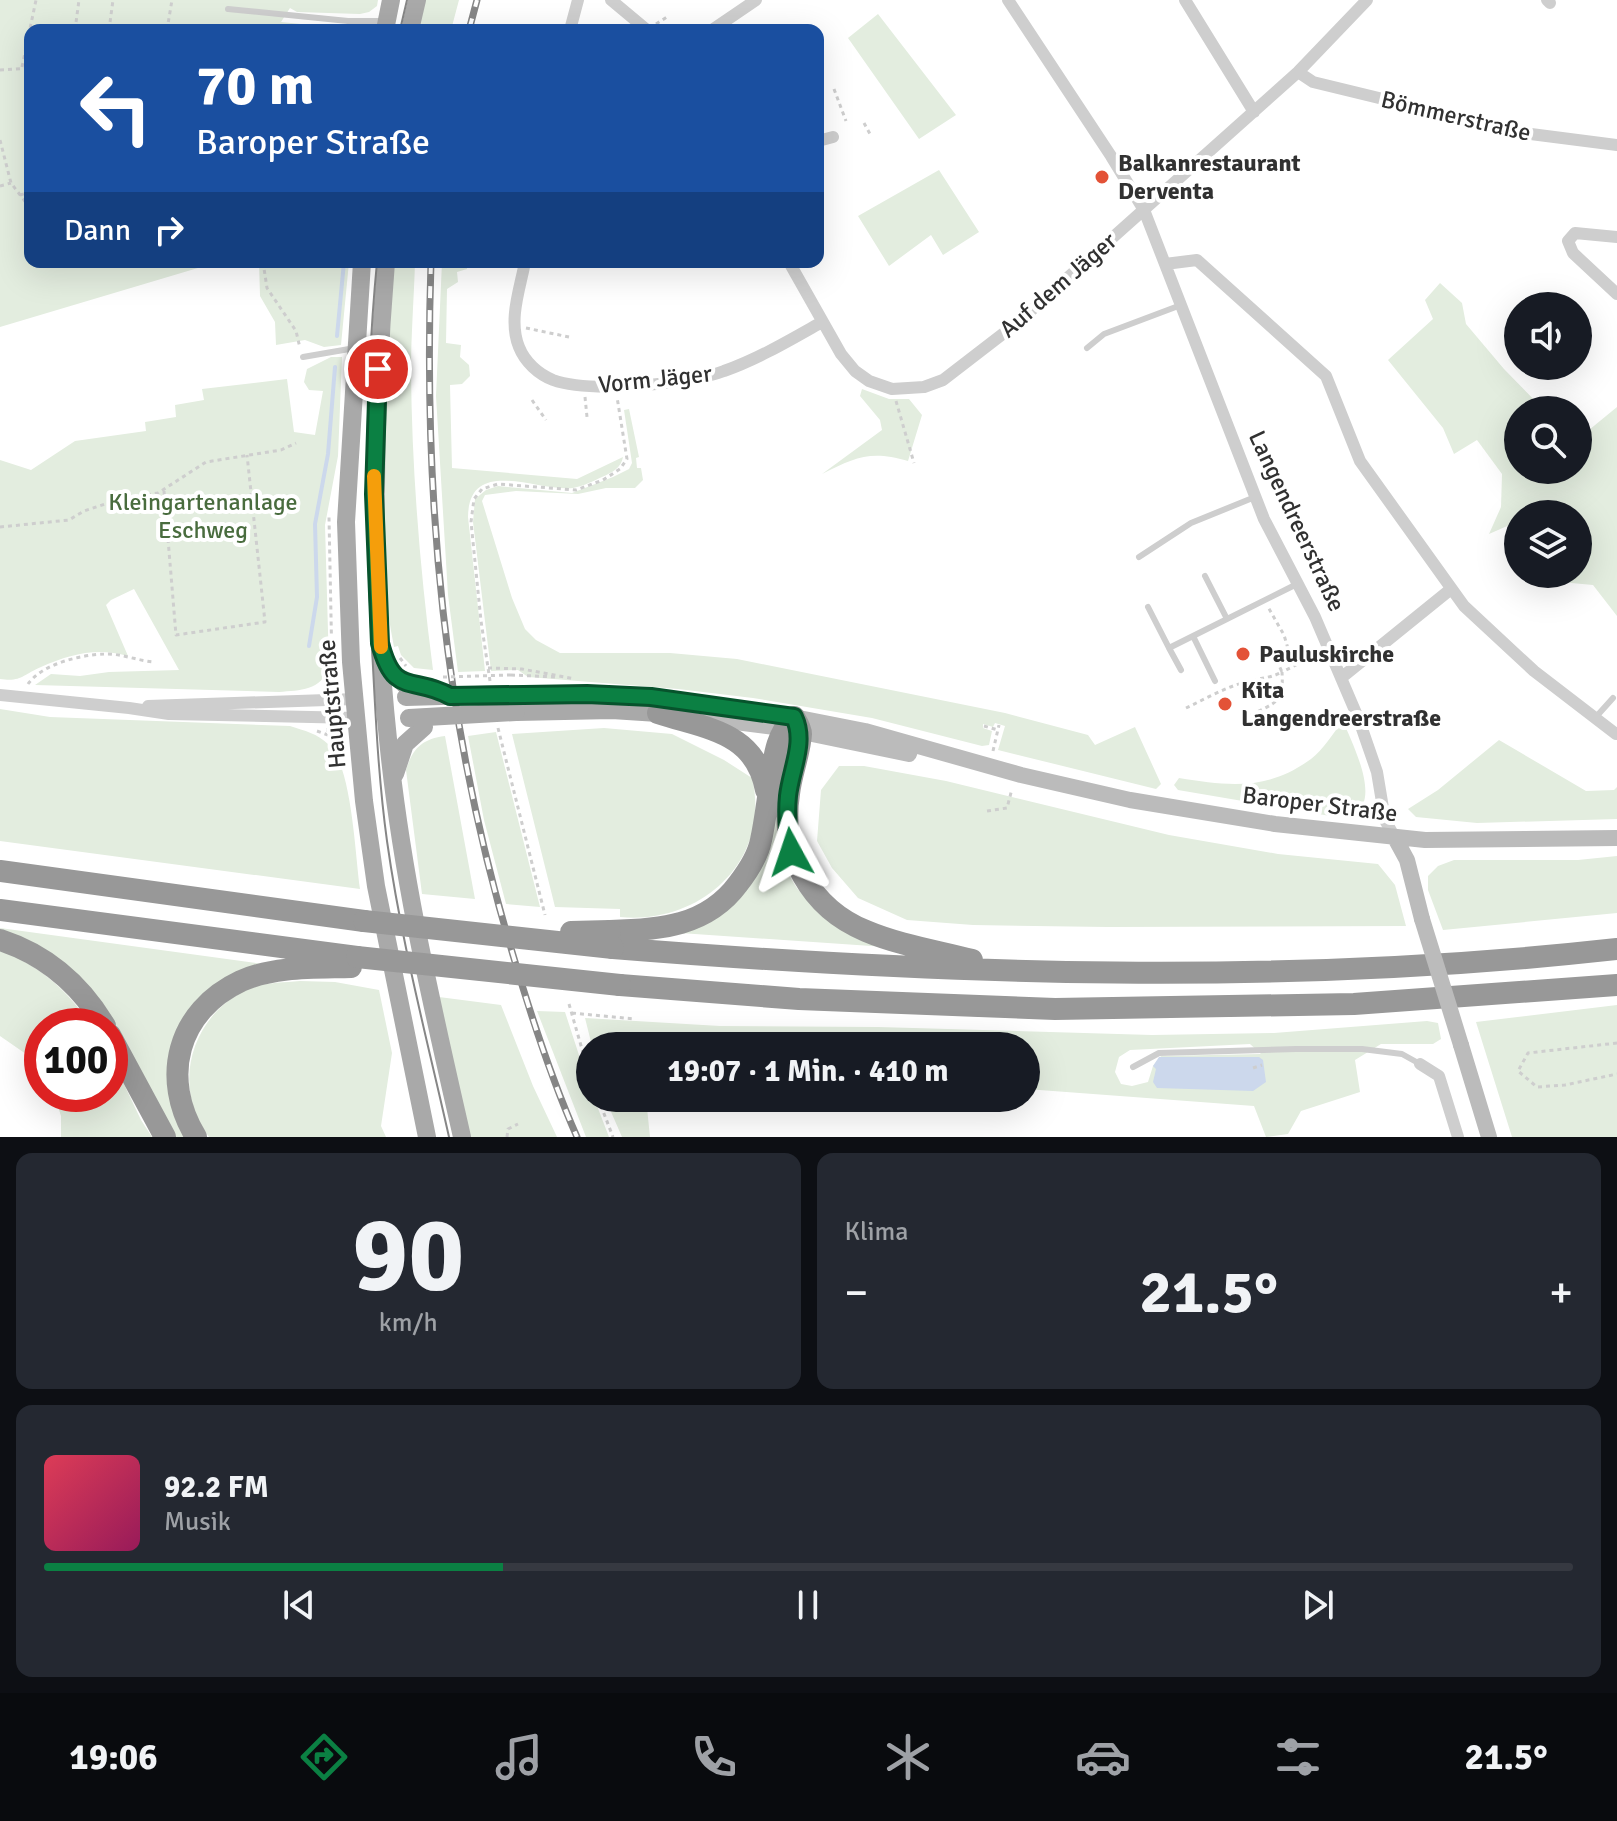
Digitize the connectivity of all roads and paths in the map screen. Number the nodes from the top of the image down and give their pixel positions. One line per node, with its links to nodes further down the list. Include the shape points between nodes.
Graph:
1 (36, 0): 16 (path)
2 (79, 0): 17 (path)
3 (113, 0): 18 (path)
4 (172, 0): 19 (path)
5 (391, 0): 21 (main road)
6 (417, 0): 22 (main road)
7 (578, 0): 23 (street)
8 (611, 0): 24 (street)
9 (756, 0): 25 (street)
10 (1008, 0): 44 (street, Langendreerstraße)
11 (1185, 0): 31 (street)
12 (1367, 0): 29 (street, Auf dem Jäger)
13 (228, 9): 20 (lane)
14 (667, 17): 15 (path)
15 (660, 22)
16 (31, 24)
17 (76, 24)
18 (110, 24)
19 (168, 24)
20 (371, 24)
21 (386, 24)
22 (411, 24)
23 (572, 24)
24 (640, 24)
25 (721, 24)
26 (24, 57): 27 (path)
27 (22, 67): 28 (path)
28 (0, 70)
29 (1298, 72): 31 (street, Auf dem Jäger); 38 (street, Bömmerstraße, via 1313,82 1523,133)
30 (834, 89): 32 (path)
31 (1254, 112): 44 (street, Auf dem Jäger)
32 (846, 121)
33 (864, 123): 34 (path)
34 (870, 134)
35 (833, 137): 36 (street)
36 (824, 139)
37 (0, 140): 39 (path)
38 (1617, 145)
39 (11, 183): 40 (path); 42 (path)
40 (0, 186)
41 (24, 194): 42 (path)
42 (20, 195): 43 (path)
43 (24, 200)
44 (1144, 210): 46 (street, Langendreerstraße); 62 (street, Auf dem Jäger, via 1017,323 943,380)
45 (1617, 237): 52 (street, via 1582,232 1568,241 1573,253)
46 (1165, 264): 53 (street, Langendreerstraße); 75 (street, via 1197,260 1326,376 1360,461)
47 (264, 268): 59 (path, via 267,288 296,331)
48 (362, 268): 57 (main road, Hauptstraße)
49 (386, 268): 80 (main road, via 374,480)
50 (524, 268): 55 (street)
51 (792, 268): 54 (street)
52 (1617, 294)
53 (1181, 305): 58 (lane, via 1104,334); 70 (street, Langendreerstraße)
54 (822, 322): 61 (street, Vorm Jäger, via 723,372); 62 (street, via 849,366)
55 (514, 326): 56 (path); 60 (street, Vorm Jäger, via 529,363 550,379)
56 (569, 337)
57 (355, 348): 59 (lane); 97 (main road, Hauptstraße, via 346,522)
58 (1087, 348)
59 (303, 357)
60 (584, 385): 61 (street, Vorm Jäger); 64 (path)
61 (616, 386): 85 (path, via 627,459 620,469 576,490 498,484 482,489 474,499 471,522 488,668)
62 (892, 389): 68 (path)
63 (532, 400): 65 (path)
64 (587, 417)
65 (546, 420)
66 (296, 443): 67 (path)
67 (247, 455): 69 (path, via 206,462); 69 (path, via 265,622 176,635)
68 (914, 463)
69 (164, 491): 71 (path, via 114,501 69,520)
70 (1255, 497): 72 (lane, via 1191,523); 74 (street, Langendreerstraße)
71 (0, 527)
72 (1139, 557)
73 (1205, 576): 78 (lane)
74 (1297, 584): 76 (lane); 82 (street, Langendreerstraße)
75 (1451, 589): 90 (street); 104 (street, via 1499,641)
76 (1264, 600): 78 (lane); 87 (path, via 1287,644 1289,652 1276,659)
77 (1148, 607): 81 (lane)
78 (1227, 619): 79 (lane)
79 (1193, 636): 81 (lane); 91 (lane)
80 (380, 643): 92 (main road, via 386,665); 94 (main road)
81 (1169, 648): 86 (lane)
82 (1329, 648): 87 (path); 90 (street, Langendreerstraße)
83 (400, 658): 92 (path, bridge)
84 (155, 662): 96 (path, via 106,654 66,662 38,673)
85 (522, 669)
86 (1181, 670)
87 (1282, 672): 100 (path, via 1269,680 1237,684); 102 (path, via 1279,700)
88 (432, 677): 89 (path, bridge)
89 (572, 678)
90 (1341, 678): 116 (street, Langendreerstraße, via 1377,772 1385,820)
91 (1215, 681)
92 (407, 684): 94 (main road, Baroper Straße); 98 (main road, Baroper Straße, bridge, via 450,696)
93 (0, 695): 96 (street, Baroper Straße)
94 (384, 698): 97 (main road, Baroper Straße); 105 (main road)
95 (1613, 698): 104 (lane)
96 (23, 699): 99 (street, Baroper Straße)
97 (356, 699): 99 (street, Baroper Straße); 103 (main road, Hauptstraße)
98 (515, 703): 101 (main road, Baroper Straße); 106 (main road, Baroper Straße, via 651,697); 108 (main road, Baroper Straße, bridge)
99 (129, 708): 103 (street, Baroper Straße, via 169,714)
100 (1186, 708)
101 (658, 713): 106 (main road, Baroper Straße); 114 (highway, via 735,740 758,765)
102 (1251, 715)
103 (357, 718): 105 (main road, Baroper Straße); 143 (main road, Hauptstraße, via 376,886)
104 (1595, 718): 110 (street)
105 (386, 719): 108 (main road, Baroper Straße); 113 (main road)
106 (793, 725): 111 (main road, Baroper Straße, via 865,731); 112 (main road, Baroper Straße); 114 (highway, via 776,745); 125 (highway, via 788,833 798,868 816,895 833,913 864,931)
107 (984, 726): 111 (path, via 999,728)
108 (411, 727): 113 (main road)
109 (500, 734): 120 (path)
110 (1616, 734)
111 (989, 766): 112 (main road, Baroper Straße)
112 (1019, 774): 115 (path, via 1007,808); 116 (main road, Baroper Straße, via 1130,800)
113 (393, 780): 144 (main road, via 417,940)
114 (768, 799): 121 (highway, via 761,843 728,898 679,926)
115 (987, 811)
116 (1395, 838): 117 (main road, Baroper Straße); 148 (main road, Langendreerstraße, bridge, via 1407,860)
117 (1617, 838)
118 (0, 871): 121 (highway, bridge, via 478,934)
119 (0, 910): 124 (highway)
120 (545, 915)
121 (612, 939): 125 (highway, via 781,961)
122 (0, 940): 128 (highway, via 53,966)
123 (1617, 949): 125 (highway, via 1217,973)
124 (356, 962): 126 (highway, bridge, via 799,999 1055,1009 1354,1004); 142 (highway, via 276,971 242,981 211,999 188,1026 178,1059 177,1091)
125 (1016, 971)
126 (1617, 985)
127 (569, 1004): 129 (path)
128 (92, 1008)
129 (572, 1013): 130 (path); 131 (path)
130 (635, 1019)
131 (577, 1032)
132 (1617, 1043): 138 (path, via 1528,1053 1518,1071 1537,1087)
133 (1420, 1064): 135 (lane, via 1402,1054 1296,1049 1159,1053); 147 (street, via 1439,1076)
134 (1262, 1065): 137 (path)
135 (1133, 1067)
136 (128, 1068): 141 (highway)
137 (1253, 1068)
138 (1617, 1074)
139 (603, 1112): 146 (path)
140 (518, 1124): 145 (path, via 508,1129)
141 (165, 1137)
142 (196, 1137)
143 (427, 1137)
144 (462, 1137)
145 (507, 1137)
146 (613, 1137)
147 (1458, 1137)
148 (1489, 1137)

